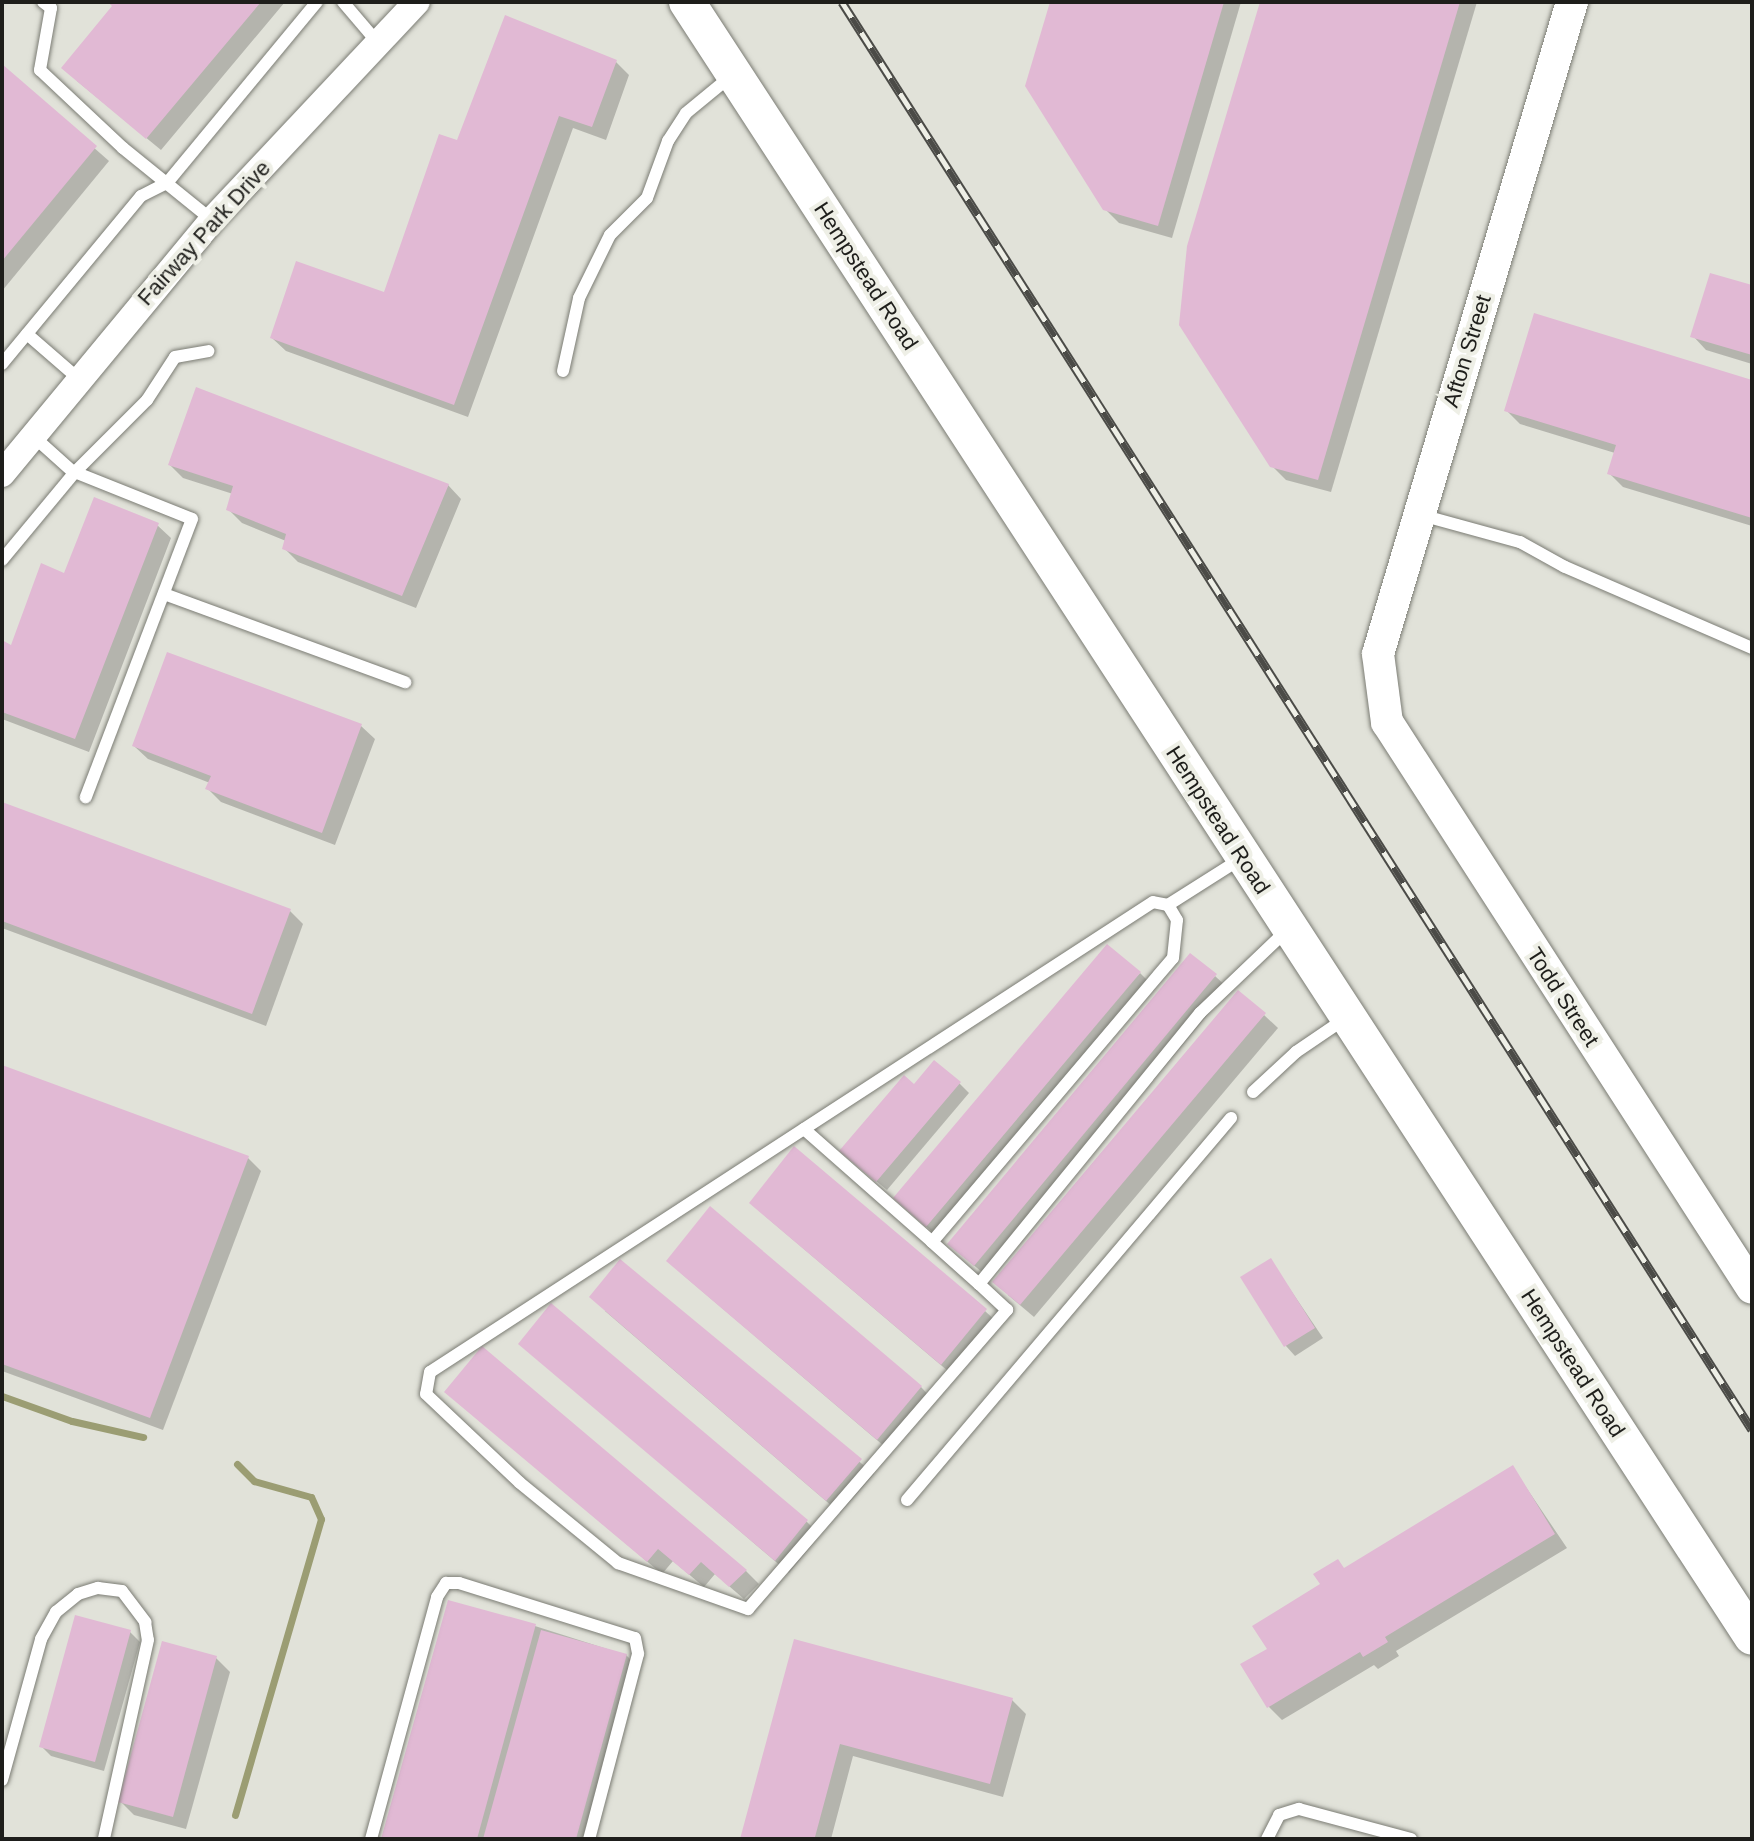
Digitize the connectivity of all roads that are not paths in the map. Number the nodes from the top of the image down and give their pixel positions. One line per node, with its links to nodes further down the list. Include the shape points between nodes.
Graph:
1 (43, 2): 9 (lane, via 51,8 40,70)
2 (317, 2): 9 (lane)
3 (343, 2): 7 (lane)
4 (417, 2): 7 (street, Fairway Park Drive)
5 (687, 2): 8 (main road, Hempstead Road)
6 (1572, 2): 19 (street, Afton Street)
7 (378, 43): 10 (street, Fairway Park Drive)
8 (734, 74): 14 (lane, via 686,113 668,141 647,198 610,235 579,298); 26 (main road, Hempstead Road)
9 (167, 183): 10 (lane); 11 (lane, via 141,196)
10 (212, 220): 15 (street, Fairway Park Drive)
11 (27, 334): 13 (lane); 15 (lane)
12 (208, 351): 17 (lane, via 175,357 147,400)
13 (2, 364)
14 (563, 371)
15 (79, 379): 16 (street, Fairway Park Drive)
16 (33, 436): 17 (lane); 18 (street, Fairway Park Drive)
17 (75, 472): 20 (lane); 21 (lane, via 192,519)
18 (2, 474)
19 (1418, 514): 22 (lane, via 1520,542 1565,567); 24 (street, Afton Street, via 1378,654)
20 (2, 560)
21 (164, 594): 23 (lane); 25 (lane)
22 (1752, 648)
23 (405, 682)
24 (1384, 702): 34 (street, Todd Street, via 1387,722)
25 (86, 797)
26 (1242, 858): 27 (lane); 28 (main road, Hempstead Road)
27 (1168, 905): 32 (lane, via 1153,902); 33 (lane, via 1177,920 1173,958)
28 (1289, 929): 29 (main road, Hempstead Road); 35 (lane, via 1200,1013)
29 (1346, 1018): 30 (lane, via 1296,1052); 37 (main road, Hempstead Road)
30 (1253, 1092)
31 (1231, 1118): 36 (lane)
32 (804, 1129): 33 (lane); 35 (lane, via 430,1372 425,1384 432,1402 618,1563 748,1609 1007,1310)
33 (932, 1242): 35 (lane)
34 (1750, 1280)
35 (979, 1284)
36 (907, 1500)
37 (1752, 1637)
38 (2, 1780): 39 (lane, via 41,1639 56,1612 78,1594 98,1588 122,1591 145,1622 148,1640)
39 (104, 1839)
40 (371, 1839): 41 (lane, via 437,1597 446,1583 459,1583 635,1638 638,1654)
41 (589, 1839)
42 (1267, 1839): 43 (lane, via 1279,1815 1299,1809)
43 (1411, 1839)

